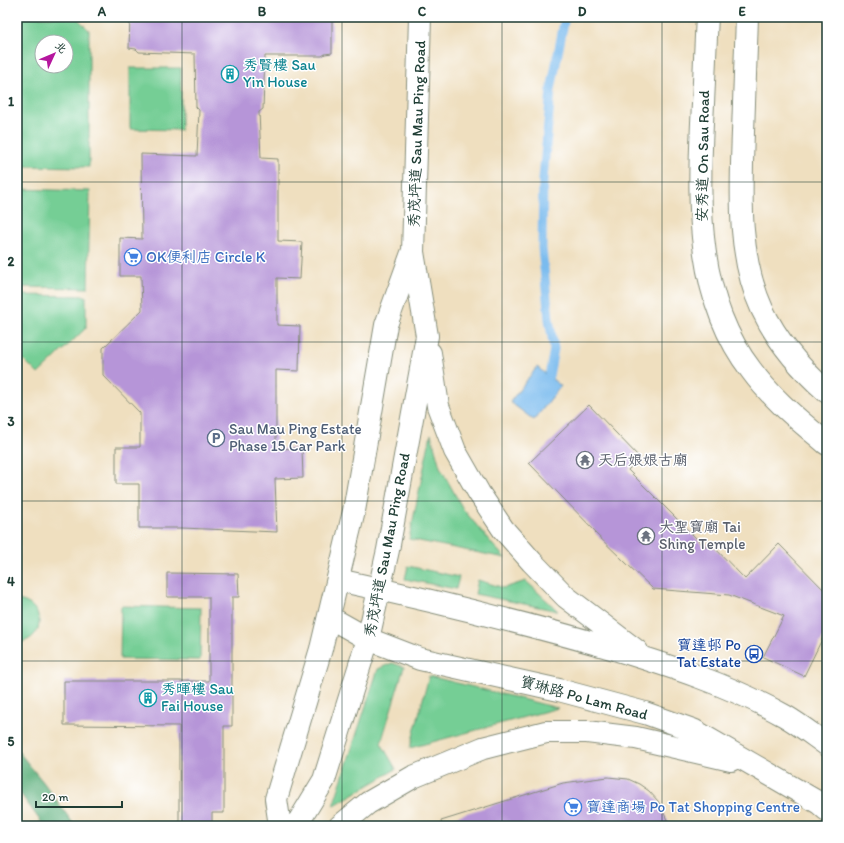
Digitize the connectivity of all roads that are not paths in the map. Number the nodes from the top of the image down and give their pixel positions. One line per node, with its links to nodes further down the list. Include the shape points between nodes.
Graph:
1 (420, 17): 4 (main road, 秀茂坪道 Sau Mau Ping Road)
2 (707, 17): 7 (main road, 安秀道 On Sau Road, via 700,193 704,250 715,300 736,348 750,370 775,398)
3 (747, 17): 6 (main road, via 741,186 746,258 752,284 774,332 791,355)
4 (413, 252): 5 (main road, 秀茂坪道 Sau Mau Ping Road); 8 (main road, 秀茂坪道 Sau Mau Ping Road, via 386,325 354,511)
5 (427, 336): 9 (main road, 秀茂坪道 Sau Mau Ping Road); 12 (main road, via 438,406 455,451 503,529 566,597)
6 (827, 392)
7 (827, 444)
8 (338, 580): 9 (main road); 10 (main road, 秀茂坪道 Sau Mau Ping Road)
9 (380, 589): 11 (main road, 秀茂坪道 Sau Mau Ping Road); 12 (main road, via 506,619)
10 (329, 617): 11 (main road, 寶琳路 Po Lam Road); 16 (main road, 秀茂坪道 Sau Mau Ping Road, via 276,799)
11 (368, 639): 14 (main road, 寶琳路 Po Lam Road, via 420,659 559,690 645,713 693,730); 17 (main road, 秀茂坪道 Sau Mau Ping Road, via 324,780)
12 (648, 659): 13 (main road, via 735,691 785,716)
13 (827, 744)
14 (757, 767): 15 (main road, 寶琳路 Po Lam Road); 18 (main road, via 636,738 587,732 546,732 483,748 413,777 368,803)
15 (827, 810)
16 (280, 826)
17 (296, 826)
18 (340, 826)

